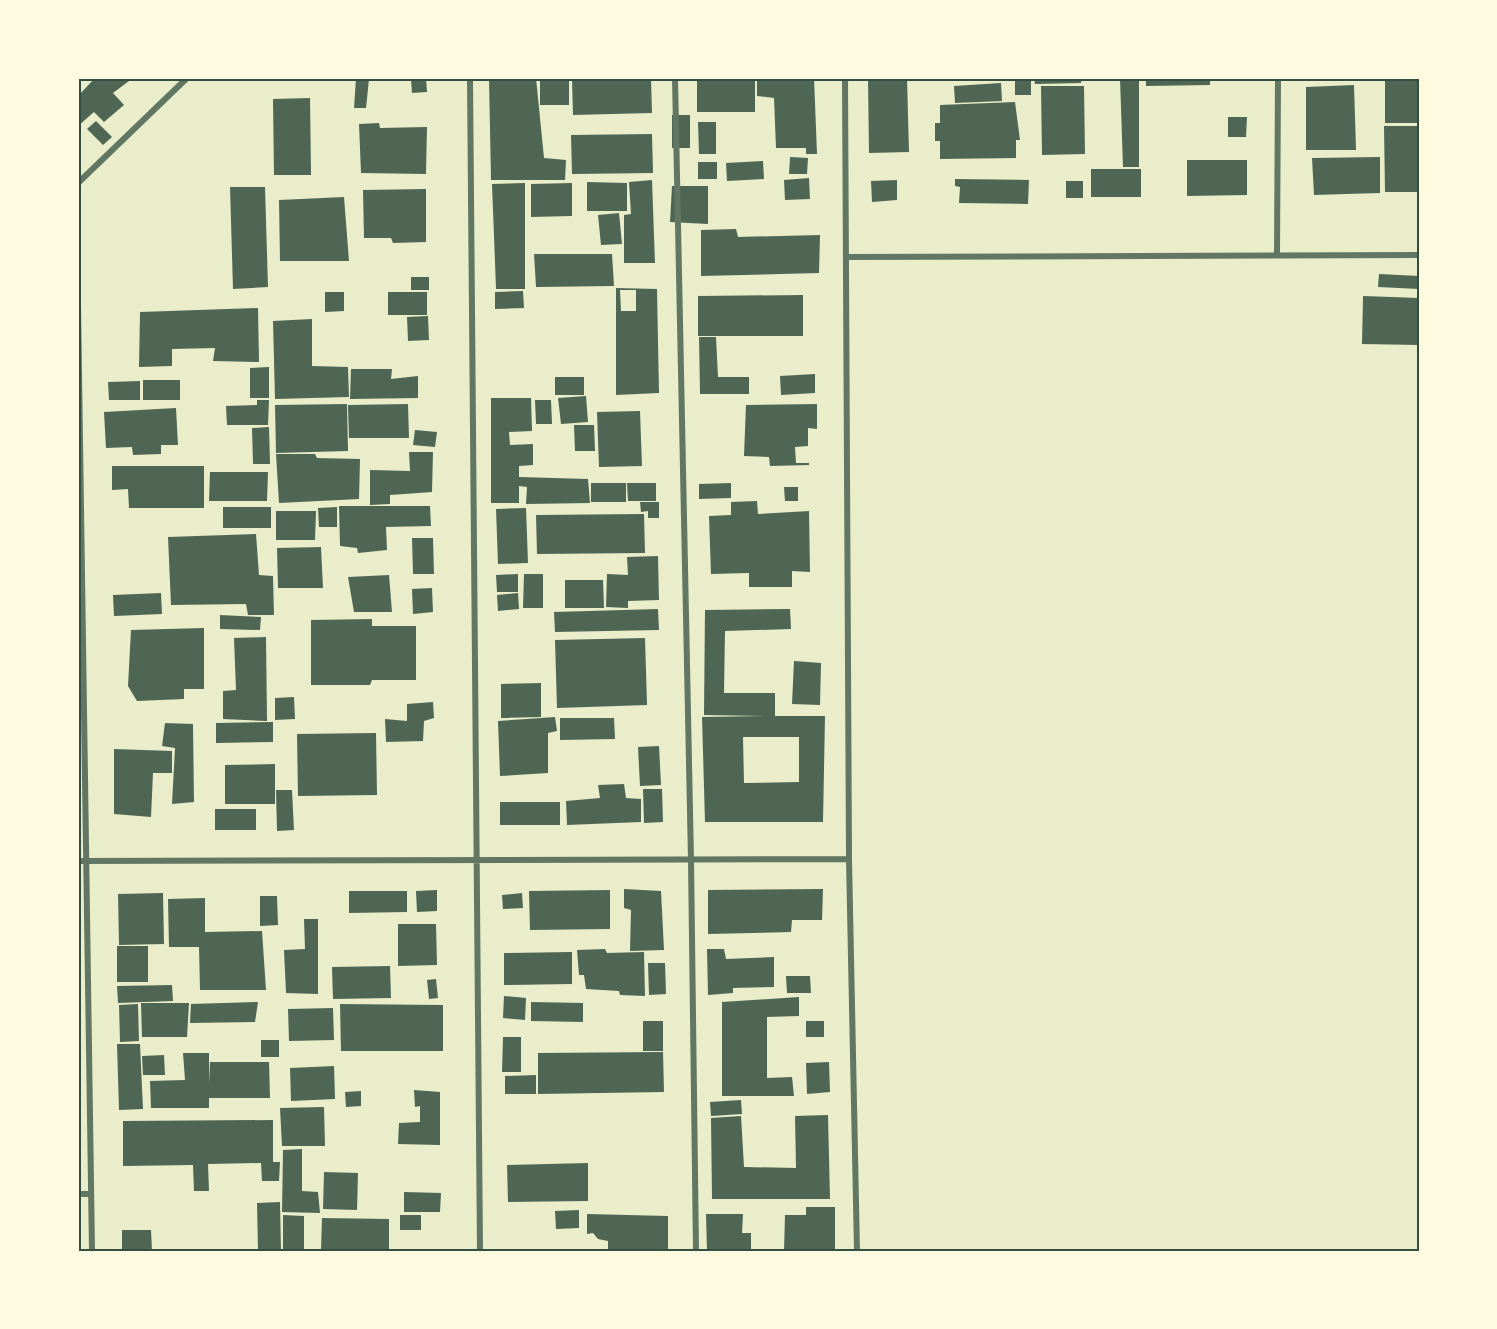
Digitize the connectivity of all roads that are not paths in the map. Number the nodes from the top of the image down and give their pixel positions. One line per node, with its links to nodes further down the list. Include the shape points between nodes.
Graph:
1 (187, 78): 6 (street)
2 (470, 78): 12 (street)
3 (675, 78): 13 (street)
4 (845, 78): 9 (street)
5 (1278, 78): 7 (street)
6 (78, 183)
7 (1277, 254): 8 (street); 9 (street)
8 (1419, 255)
9 (846, 257): 11 (street)
10 (78, 305): 15 (street)
11 (849, 859): 13 (street); 21 (street)
12 (476, 860): 13 (street); 15 (street); 19 (street)
13 (691, 860): 20 (street)
14 (78, 861): 15 (street)
15 (86, 861): 17 (street)
16 (78, 1194): 17 (street)
17 (91, 1194): 18 (street)
18 (92, 1251)
19 (480, 1251)
20 (696, 1251)
21 (857, 1251)

